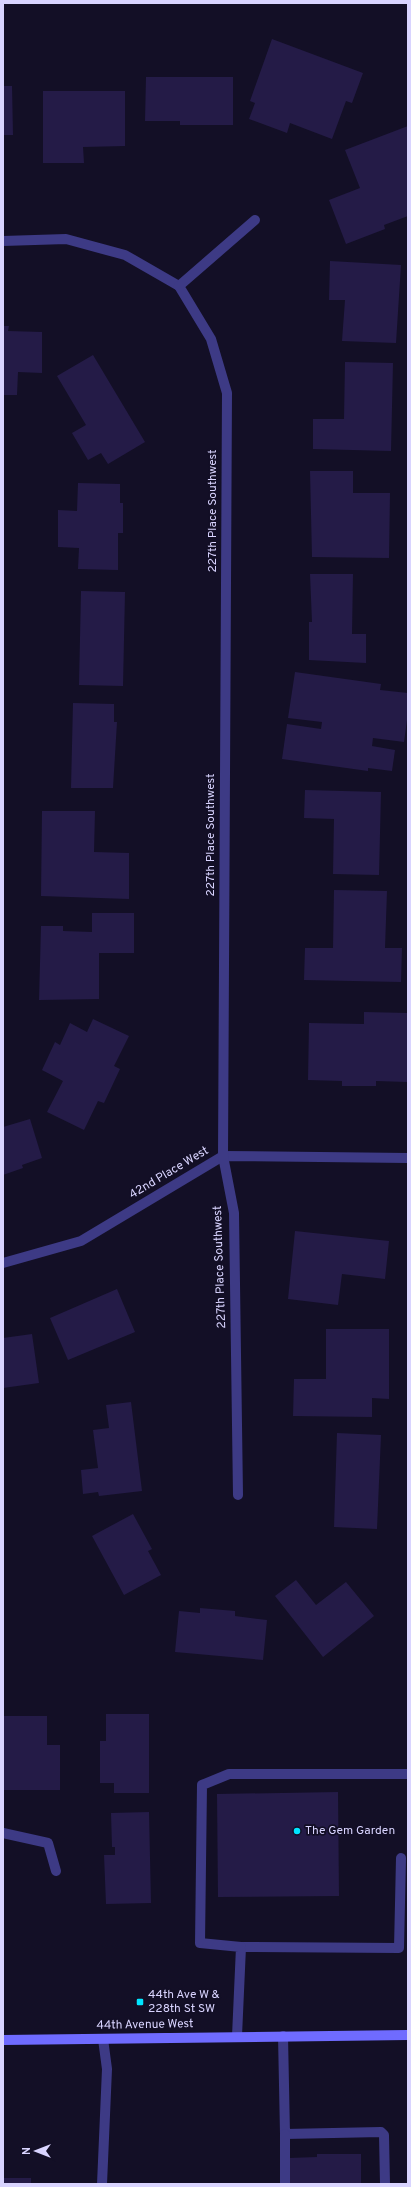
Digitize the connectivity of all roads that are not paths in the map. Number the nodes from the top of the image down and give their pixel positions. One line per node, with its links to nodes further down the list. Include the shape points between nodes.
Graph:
1 (255, 220): 3 (street)
2 (3, 241): 3 (street, via 66,239 125,255)
3 (179, 286): 4 (street, 227th Place Southwest, via 211,339 227,394)
4 (223, 1156): 5 (street, 42nd Place West); 6 (street, 42nd Place West, via 81,1241); 7 (street, 227th Place Southwest, via 234,1213)
5 (408, 1158)
6 (3, 1264)
7 (238, 1495)
8 (408, 1774): 12 (street, via 229,1774 202,1785 200,1944)
9 (3, 1833): 11 (street, via 48,1843)
10 (401, 1858): 12 (street, via 399,1948)
11 (56, 1871)
12 (241, 1947): 14 (street)
13 (408, 2035): 15 (main road, 44th Avenue West)
14 (237, 2036): 15 (main road, 44th Avenue West); 16 (main road, 44th Avenue West)
15 (283, 2036): 18 (street)
16 (103, 2039): 17 (main road, 44th Avenue West); 19 (street, via 107,2069)
17 (3, 2040)
18 (284, 2134): 20 (street); 21 (street, via 382,2132)
19 (102, 2184)
20 (284, 2184)
21 (385, 2184)

